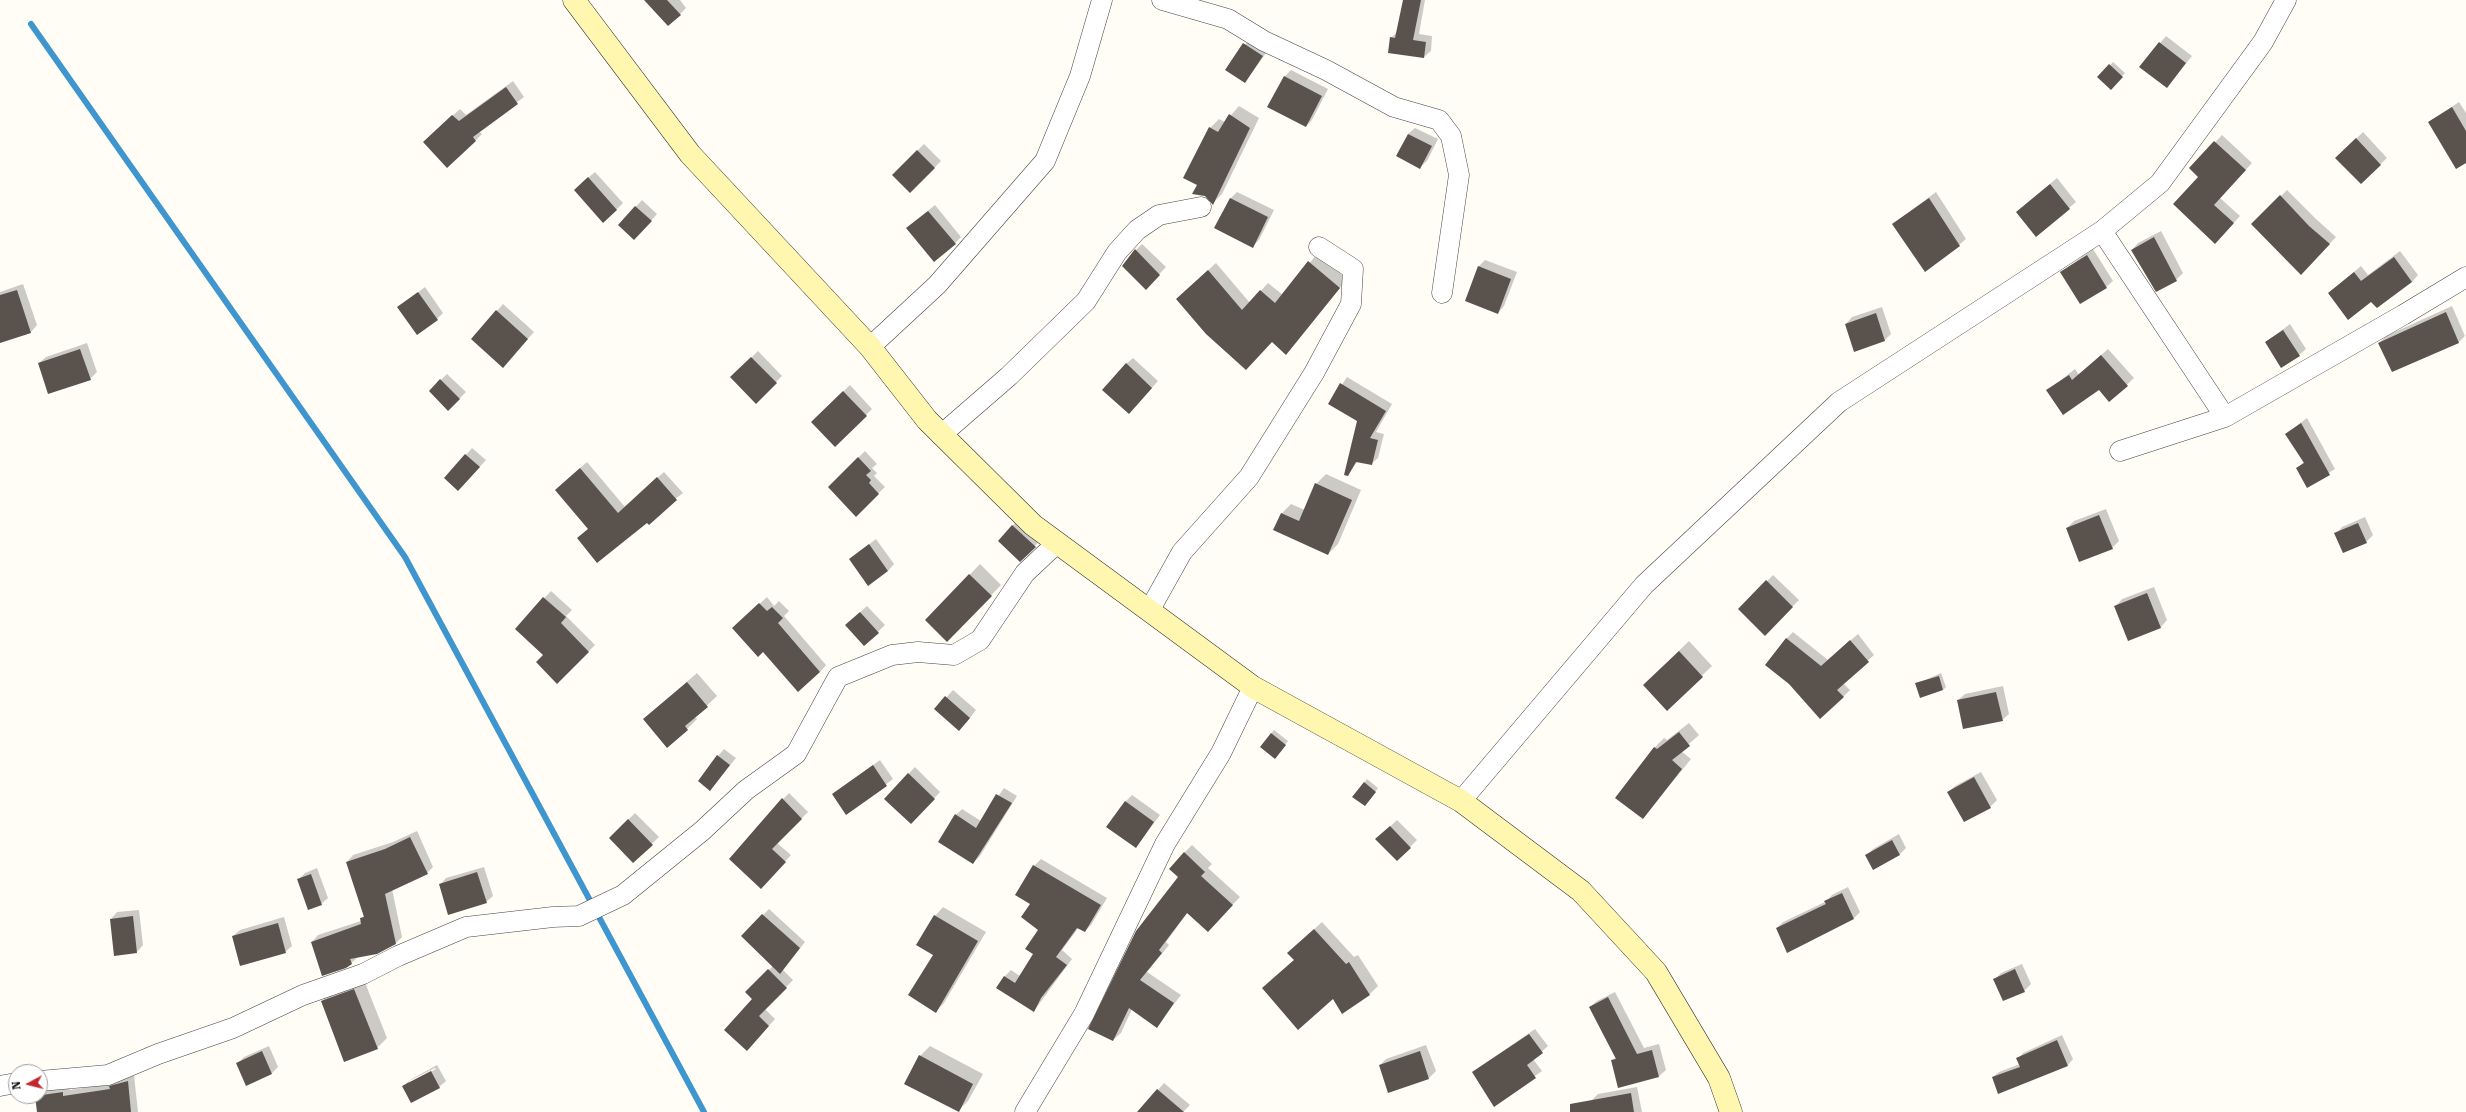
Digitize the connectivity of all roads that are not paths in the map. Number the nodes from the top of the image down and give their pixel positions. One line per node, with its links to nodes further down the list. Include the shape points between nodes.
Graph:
1 (1102, 0): 10 (street, via 1080,76 1045,161 936,285)
2 (1162, 0): 9 (street, via 1228,19 1394,107 1438,120 1451,136 1459,175)
3 (2286, 0): 6 (street, via 2264,42 2160,183)
4 (578, 2): 10 (street, via 690,154)
5 (1201, 207): 12 (street, via 1159,215 1137,230 1118,252 1086,302 1009,376)
6 (2102, 231): 11 (street); 17 (street, via 1839,402 1644,585)
7 (1319, 247): 15 (street, via 1353,269 1351,304 1314,373 1249,477 1182,552)
8 (2466, 277): 11 (street)
9 (1442, 293)
10 (870, 347): 12 (street)
11 (2225, 417): 13 (street)
12 (941, 435): 14 (street, via 1032,525)
13 (2120, 451)
14 (1057, 543): 15 (street); 18 (street, via 1025,573 980,640 954,655 918,652 892,655 838,677 796,754 746,790 702,831 624,895 579,916 466,927 363,974 303,995 233,1028 158,1054 108,1075)
15 (1149, 611): 16 (street)
16 (1253, 687): 17 (street); 19 (street, via 1221,753 1164,844 1084,1014)
17 (1461, 801): 20 (street, via 1581,891 1656,972 1719,1078)
18 (48, 1080)
19 (1025, 1112)
20 (1731, 1112)

